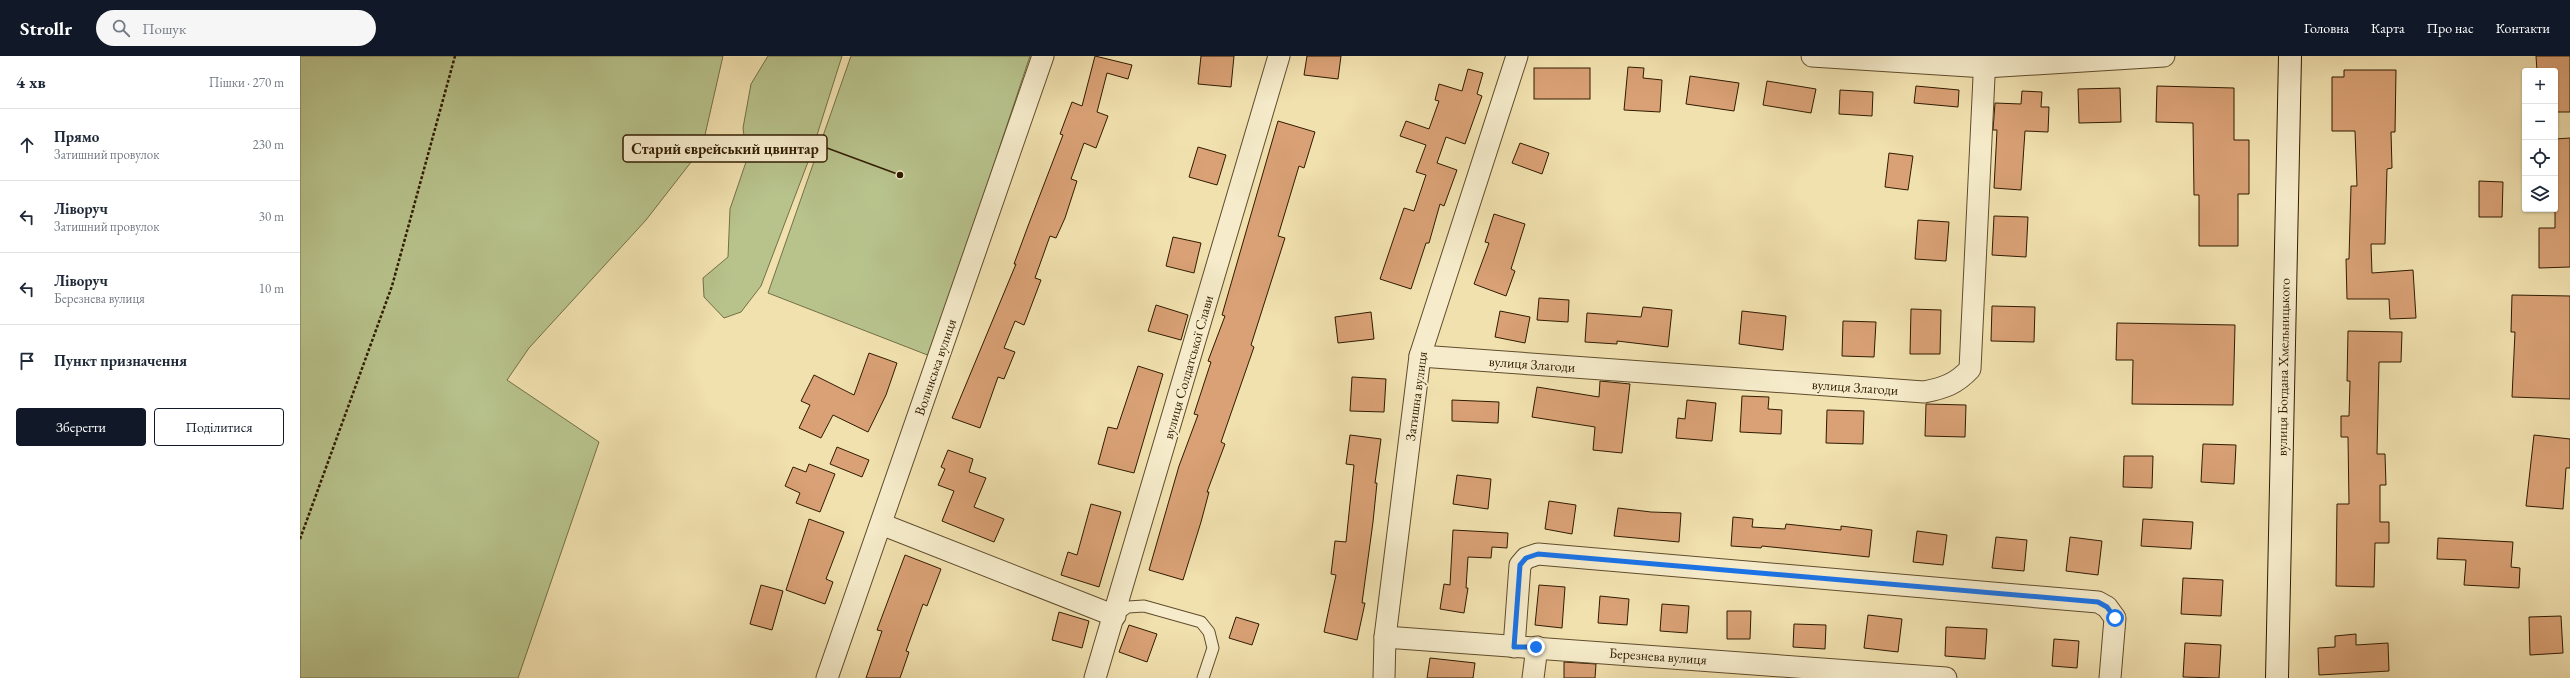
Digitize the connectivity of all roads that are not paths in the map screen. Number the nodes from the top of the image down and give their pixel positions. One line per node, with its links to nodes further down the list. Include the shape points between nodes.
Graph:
1 (1043, 56): 9 (street, Волинська вулиця)
2 (1279, 56): 10 (street, вулиця Солдатської Слави)
3 (1517, 56): 8 (street, Затишна вулиця)
4 (1812, 56): 7 (street)
5 (2164, 56): 7 (street)
6 (2290, 56): 21 (main road, вулиця Богдана Хмельницького)
7 (1985, 61): 8 (street, вулиця Злагоди, via 1970,369 1958,382 1924,392)
8 (1420, 356): 11 (street, Затишна вулиця)
9 (881, 524): 10 (street); 14 (street, Волинська вулиця)
10 (1115, 616): 15 (street, вулиця Солдатської Слави); 16 (lane, via 1128,607 1144,606 1201,622 1209,632 1213,648)
11 (1385, 637): 12 (street, Березнева вулиця); 17 (street, Затишна вулиця)
12 (1514, 647): 13 (street, Березнева вулиця); 20 (street, via 1520,565 1526,558 1538,554 2098,602 2107,607 2115,618)
13 (1536, 647): 18 (street); 19 (street, Березнева вулиця)
14 (827, 678)
15 (1095, 678)
16 (1203, 678)
17 (1384, 678)
18 (1534, 678)
19 (1946, 678)
20 (2110, 678)
21 (2277, 678)

